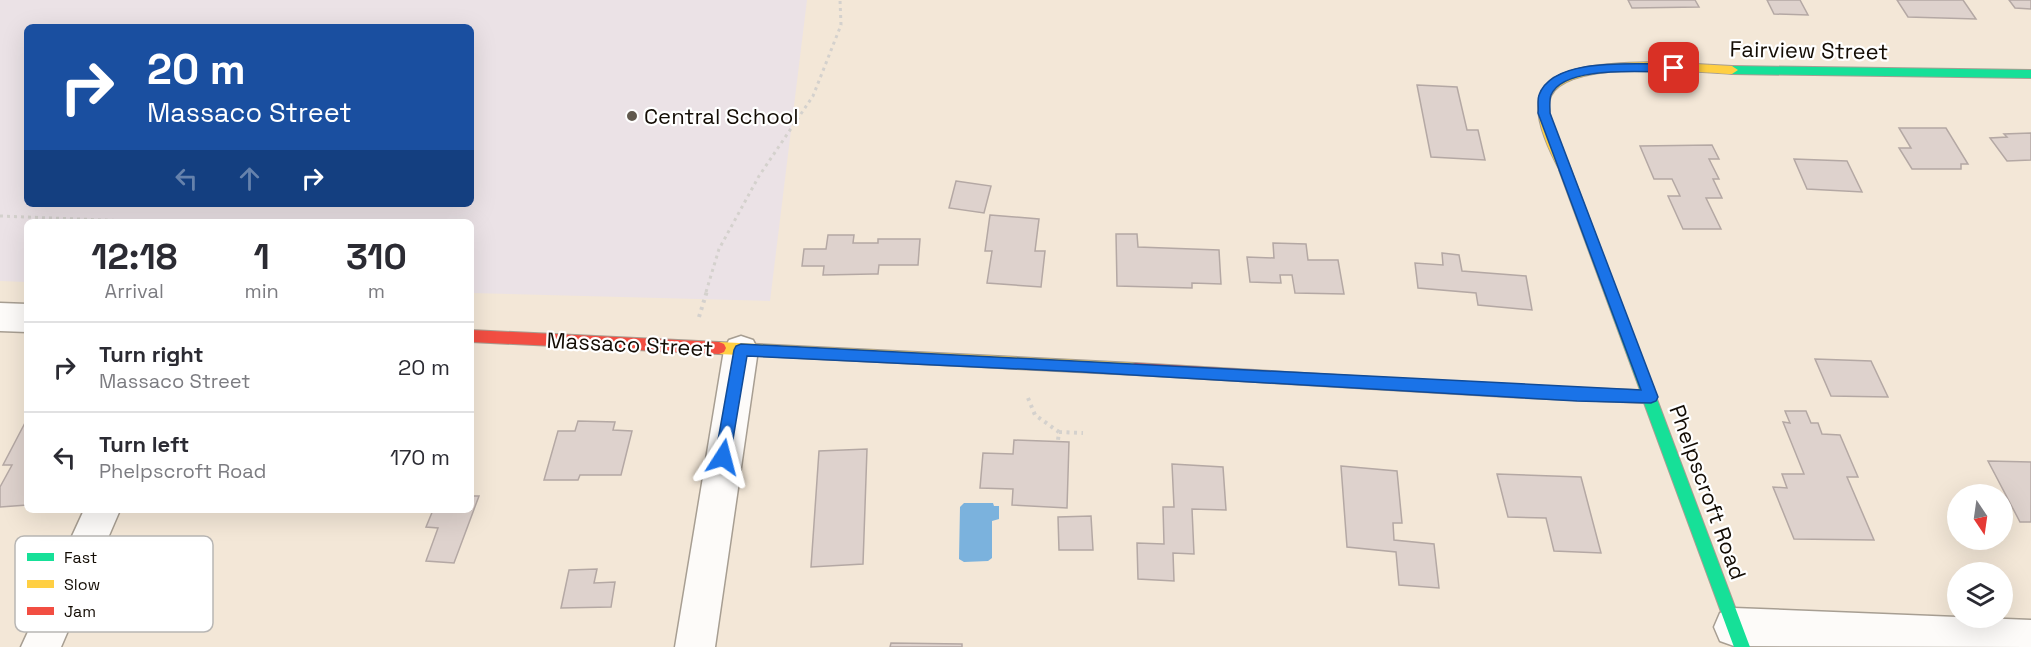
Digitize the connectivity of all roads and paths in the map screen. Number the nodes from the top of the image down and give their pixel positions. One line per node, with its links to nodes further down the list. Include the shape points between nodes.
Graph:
1 (840, 0): 9 (path, via 840,25 813,96 759,176 719,249)
2 (2031, 74): 3 (street, Fairview Street, via 1653,67 1583,69)
3 (1554, 82): 12 (street, Phelpscroft Road, via 1545,95 1544,113)
4 (0, 216): 5 (path)
5 (78, 219)
6 (0, 317): 7 (street)
7 (24, 318)
8 (474, 336): 9 (street, Massaco Street)
9 (690, 346): 10 (street, Massaco Street)
10 (741, 350): 11 (street, Massaco Street); 22 (street)
11 (1026, 364): 12 (street, Massaco Street); 13 (path, via 1029,405 1038,419)
12 (1651, 397): 19 (street, Phelpscroft Road)
13 (1059, 432): 14 (path); 15 (path)
14 (1083, 433)
15 (1058, 440)
16 (101, 513): 17 (street)
17 (90, 536)
18 (48, 632): 21 (street)
19 (1738, 637): 20 (street)
20 (2031, 639)
21 (41, 647)
22 (695, 647)

